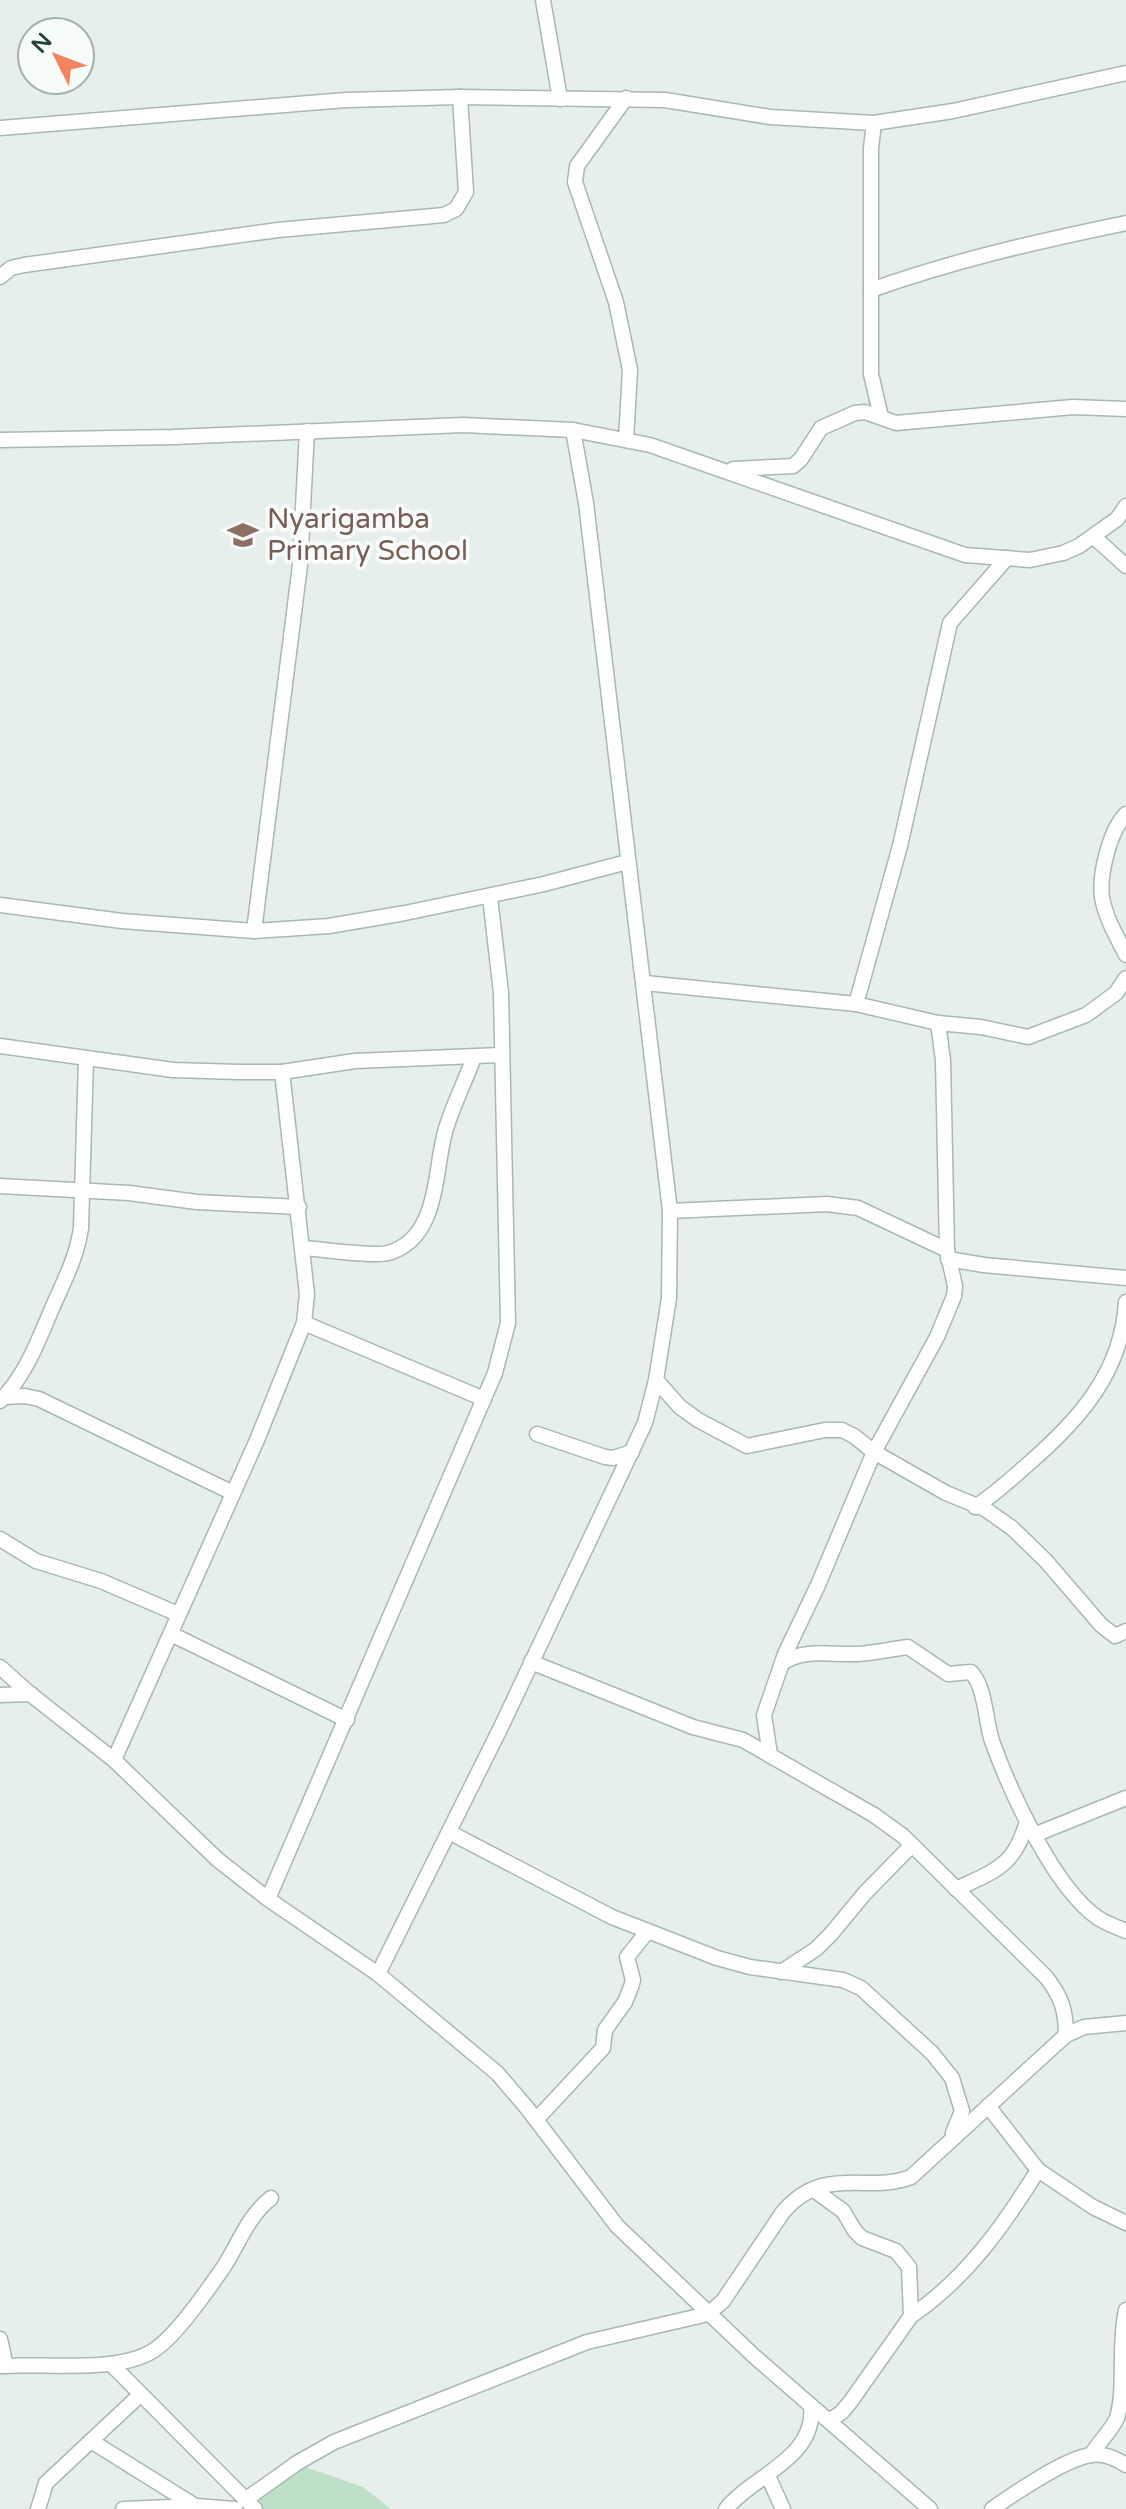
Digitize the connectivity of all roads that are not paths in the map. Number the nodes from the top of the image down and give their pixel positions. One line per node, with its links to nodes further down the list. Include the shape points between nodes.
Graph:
1 (543, 0): 5 (street)
2 (1126, 73): 6 (street)
3 (460, 97): 5 (street); 7 (street, via 346,100); 9 (street, via 466,192 456,209 444,215 160,245 24,265)
4 (626, 98): 5 (street); 6 (street, via 770,117); 16 (street, via 577,166 575,182 616,302 630,370)
5 (560, 99)
6 (874, 123): 10 (street)
7 (0, 128)
8 (1126, 223): 10 (street, via 1004,248)
9 (0, 277)
10 (871, 290): 12 (street, via 871,374)
11 (1126, 409): 12 (street, via 1073,407 896,423)
12 (881, 417): 17 (street, via 855,413 821,428 793,466)
13 (573, 430): 14 (street, via 463,425); 16 (street); 23 (street)
14 (307, 431): 15 (street); 26 (street, via 300,565)
15 (0, 440)
16 (626, 440): 17 (street)
17 (725, 470): 20 (street, via 965,555)
18 (1126, 506): 19 (street)
19 (1094, 537): 20 (street, via 1063,553 1030,560); 21 (street)
20 (1007, 558): 30 (street, via 950,623 900,846)
21 (1126, 566)
22 (1126, 814): 27 (street, via 1113,833 1102,897)
23 (627, 862): 24 (street); 29 (street)
24 (490, 897): 26 (street, via 329,926); 33 (street, via 501,993)
25 (0, 905): 26 (street)
26 (254, 931)
27 (1126, 955)
28 (1126, 978): 31 (street, via 1096,1009 1037,1035)
29 (645, 983): 30 (street); 40 (street)
30 (856, 1004): 31 (street)
31 (938, 1023): 42 (street)
32 (0, 1046): 35 (street)
33 (500, 1055): 34 (street); 50 (street, via 508,1323)
34 (474, 1057): 36 (street, via 355,1061); 41 (street, via 446,1131 433,1201 409,1242 386,1255)
35 (86, 1059): 36 (street, via 173,1070); 38 (street)
36 (282, 1072): 39 (street)
37 (0, 1186): 38 (street)
38 (80, 1190): 39 (street); 46 (street, via 78,1249)
39 (299, 1207): 41 (street)
40 (670, 1211): 42 (street, via 827,1204 858,1208); 47 (street, via 669,1298)
41 (303, 1248): 45 (street)
42 (947, 1255): 43 (street, via 984,1265); 53 (street, via 955,1286 951,1307)
43 (1126, 1278)
44 (1126, 1302): 55 (street, via 1120,1343 1100,1387 1054,1444)
45 (304, 1323): 50 (street); 54 (street)
46 (24, 1370): 48 (street); 49 (street)
47 (656, 1380): 52 (street); 53 (street, via 680,1407 747,1446 842,1430)
48 (33, 1397): 49 (street); 54 (street)
49 (2, 1399)
50 (484, 1399): 65 (street)
51 (537, 1434): 52 (street, via 605,1457)
52 (632, 1452): 60 (street)
53 (874, 1452): 55 (street); 61 (street)
54 (233, 1493): 57 (street)
55 (975, 1507): 58 (street, via 1012,1528 1109,1632 1119,1636)
56 (0, 1539): 57 (street, via 36,1561)
57 (178, 1614): 59 (street)
58 (1126, 1631)
59 (171, 1634): 65 (street); 67 (street)
60 (531, 1662): 66 (street, via 693,1727 743,1740); 70 (street)
61 (782, 1663): 66 (street, via 764,1715); 69 (street, via 809,1652 858,1654 908,1647 948,1674 971,1672 993,1742)
62 (0, 1667): 63 (street)
63 (31, 1694): 64 (street); 67 (street)
64 (0, 1695)
65 (347, 1720): 73 (street)
66 (770, 1755): 71 (street, via 874,1815)
67 (114, 1760): 73 (street, via 218,1860)
68 (1126, 1798): 69 (street)
69 (1030, 1828): 72 (street, via 999,1867); 75 (street, via 1086,1908)
70 (449, 1832): 74 (street); 77 (street)
71 (911, 1846): 72 (street); 76 (street, via 816,1949)
72 (956, 1889): 79 (street, via 1060,1994)
73 (268, 1899): 77 (street)
74 (648, 1931): 76 (street, via 717,1958); 81 (street, via 627,1957 633,1980 605,2030 603,2048)
75 (1126, 1931)
76 (781, 1972): 82 (street, via 843,1980 861,1988 932,2053 952,2078 961,2101 960,2121)
77 (378, 1974): 81 (street, via 497,2073)
78 (1126, 2024): 79 (street, via 1084,2027)
79 (1066, 2035): 80 (street)
80 (988, 2106): 82 (street); 83 (street)
81 (536, 2120): 88 (street, via 617,2226)
82 (944, 2147): 84 (street, via 904,2179 837,2182)
83 (1038, 2170): 86 (street); 89 (street, via 991,2239 949,2288)
84 (814, 2190): 88 (street, via 783,2212 723,2301); 89 (street, via 843,2211 862,2238 906,2260)
85 (271, 2198): 91 (street, via 165,2341 141,2357)
86 (1126, 2223)
87 (1126, 2310): 92 (street)
88 (708, 2314): 95 (street); 101 (street, via 587,2342 334,2442 297,2463)
89 (911, 2316): 96 (street, via 851,2401)
90 (0, 2339): 93 (street)
91 (111, 2364): 93 (street); 94 (street)
92 (1124, 2365): 98 (street, via 1117,2417)
93 (3, 2366)
94 (140, 2395): 97 (street); 101 (street)
95 (811, 2406): 96 (street); 100 (street, via 804,2437)
96 (829, 2421): 107 (street)
97 (91, 2441): 102 (street); 103 (street, via 46,2483)
98 (1091, 2455): 99 (street); 108 (street, via 1071,2461)
99 (1126, 2465)
100 (768, 2476): 105 (street); 106 (street)
101 (245, 2506): 102 (street)
102 (198, 2507): 104 (street)
103 (38, 2509)
104 (123, 2509)
105 (726, 2509)
106 (783, 2509)
107 (930, 2509)
108 (992, 2509)

